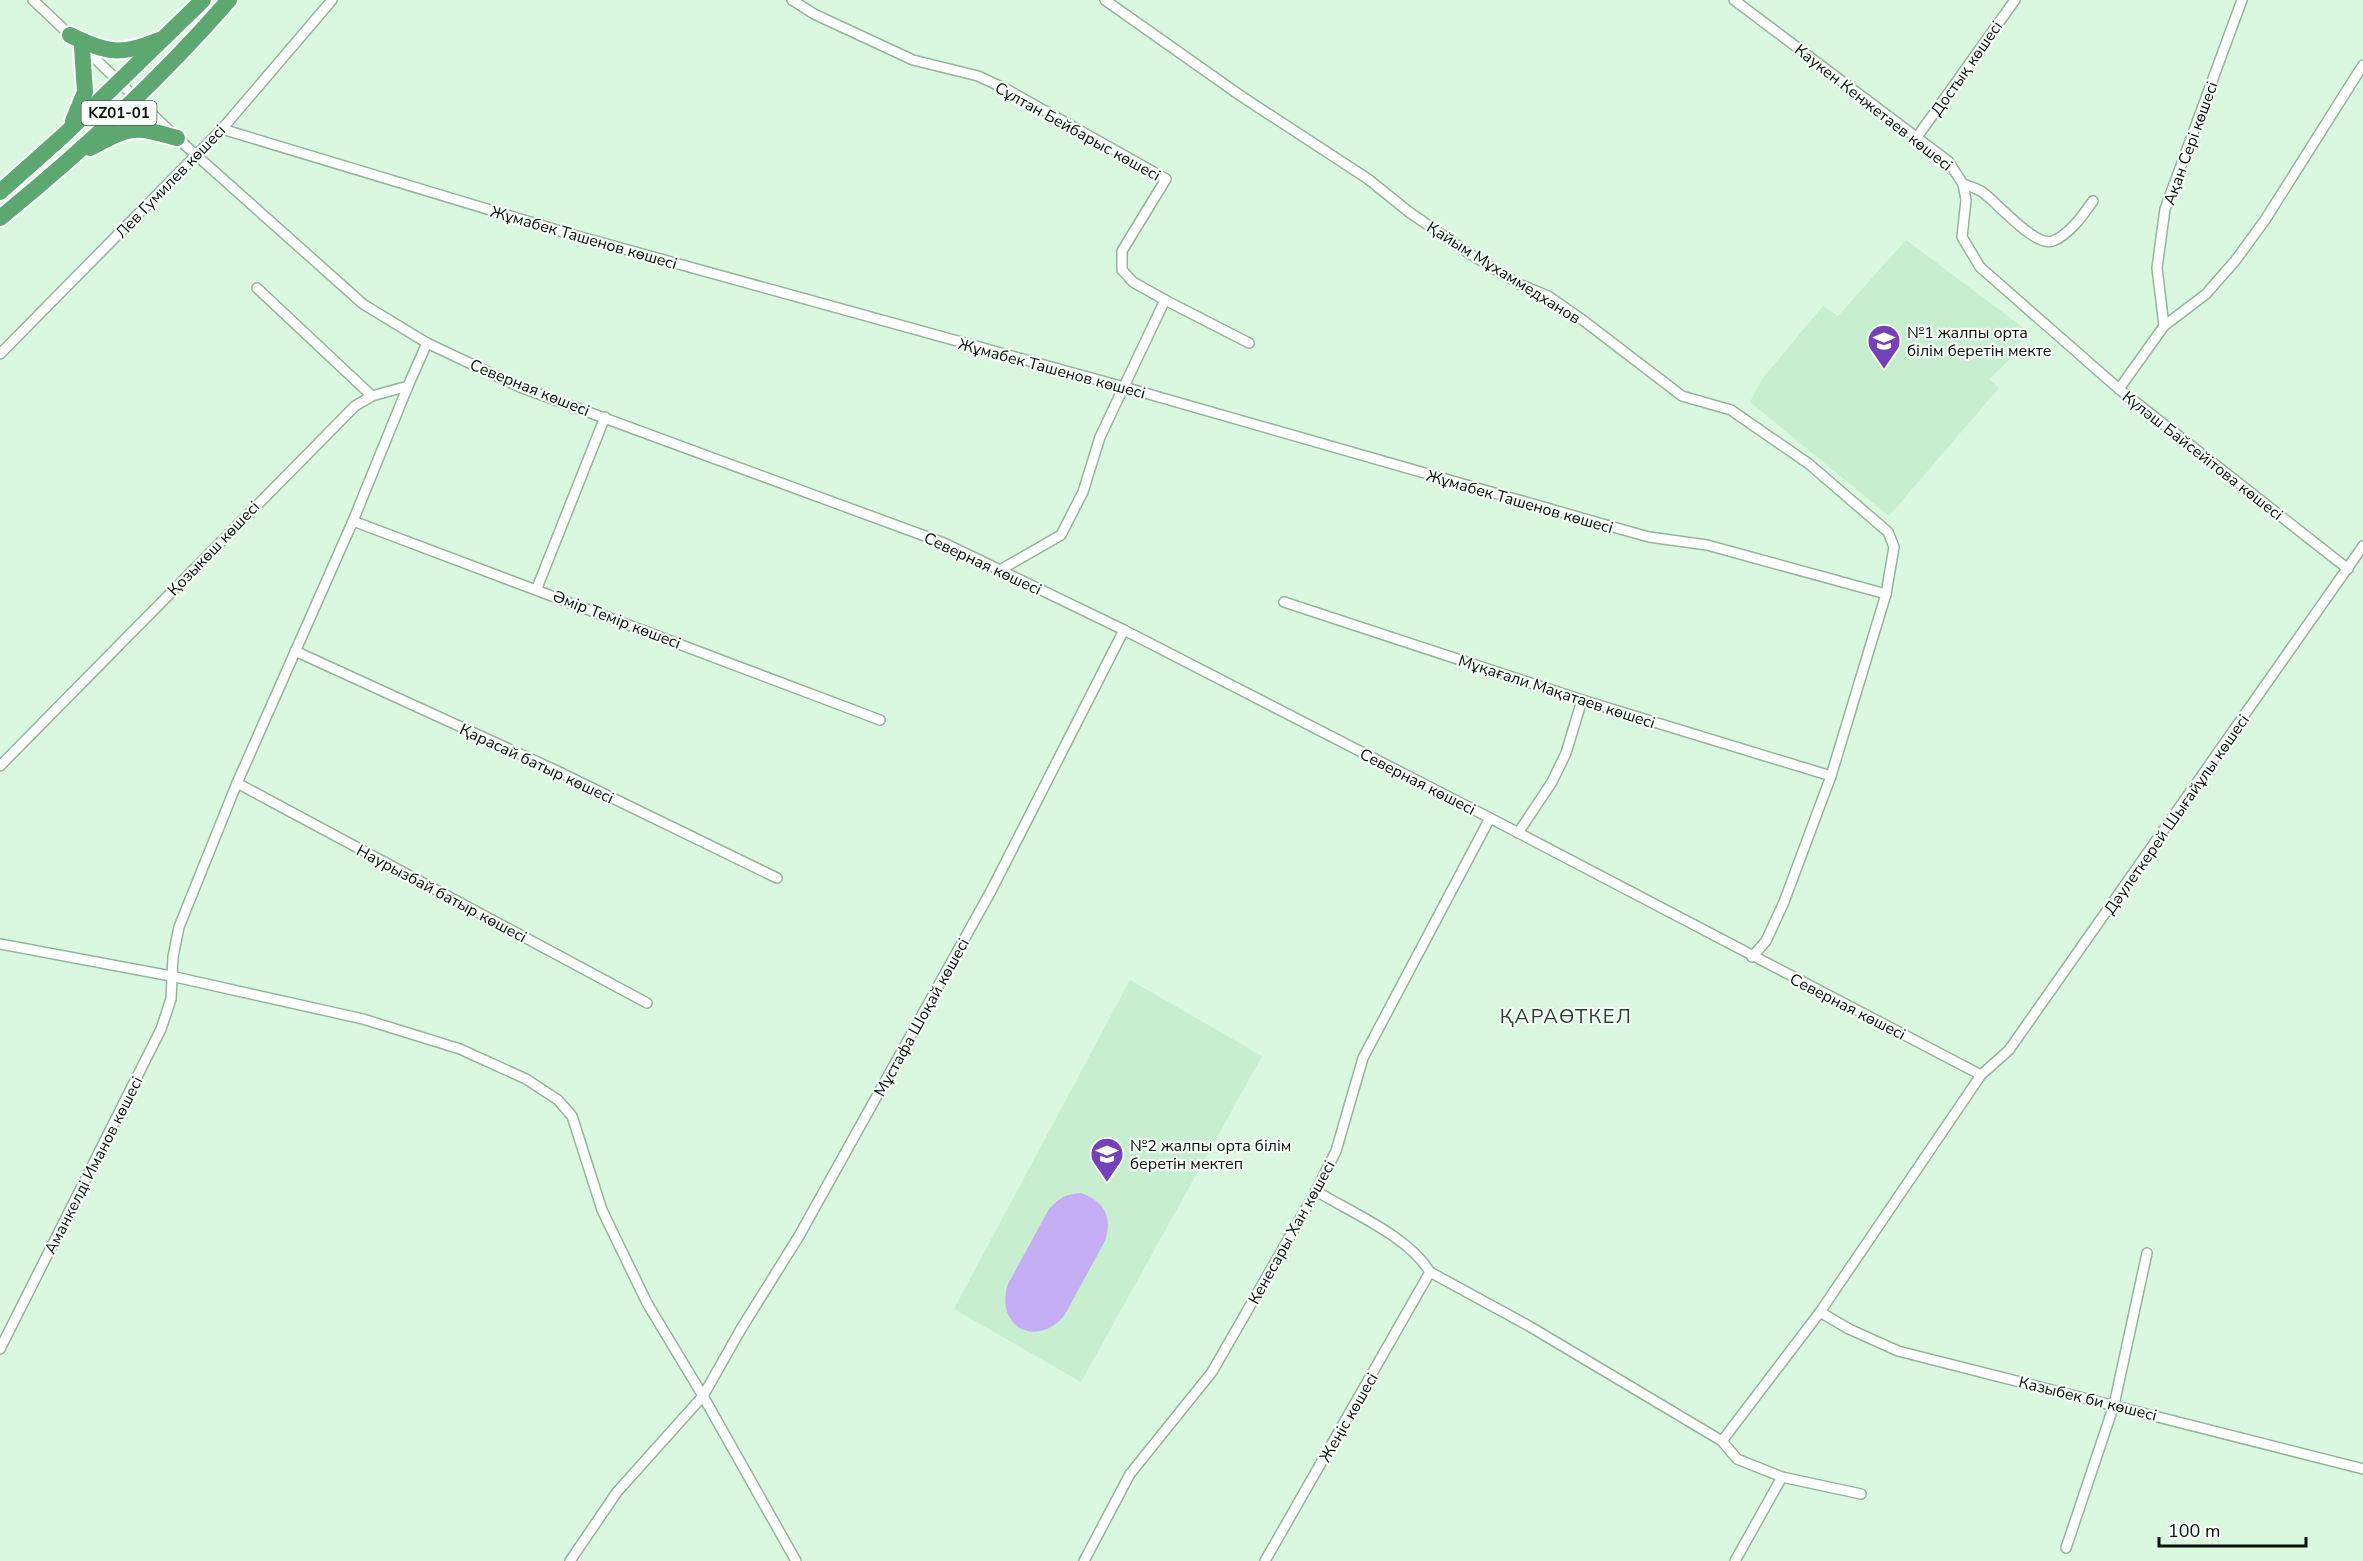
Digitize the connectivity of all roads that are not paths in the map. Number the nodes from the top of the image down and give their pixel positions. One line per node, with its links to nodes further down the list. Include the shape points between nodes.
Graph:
1 (33, 0): 11 (street, Северная көшесі)
2 (203, 0): 10 (highway, KZ01-01)
3 (229, 0): 14 (highway, KZ01-01)
4 (332, 0): 15 (street, Лев Гумилев көшесі)
5 (792, 0): 26 (street, Сұлтан Бейбарыс көшесі, via 913,60 978,75 1166,178 1122,251 1122,270 1133,282)
6 (1105, 0): 41 (street, Қайым Мұхаммедханов, via 1368,179 1470,254 1519,284 1548,296 1682,396 1731,410 1809,464 1888,532 1894,547)
7 (1734, 0): 17 (street, Каукен Кенжетаев көшесі)
8 (2015, 0): 17 (street, Достық көшесі)
9 (2242, 0): 27 (street, Ақан Сері көшесі, via 2165,209 2157,268)
10 (168, 36): 11 (highway, via 119,52); 13 (highway, KZ01-01)
11 (76, 41): 13 (street, Северная көшесі); 16 (highway, via 86,92)
12 (2363, 65): 27 (street, Күләш Байсейітова көшесі, via 2235,261 2206,294)
13 (119, 82): 14 (street, Северная көшесі); 16 (highway, KZ01-01)
14 (135, 97): 18 (street, Северная көшесі); 20 (highway, KZ01-01)
15 (222, 129): 19 (street, Лев Гумилев көшесі); 32 (street, Жұмабек Ташенов көшесі, via 570,234)
16 (64, 135): 22 (highway, KZ01-01)
17 (1917, 137): 21 (street, Каукен Кенжетаев көшесі, via 1948,161)
18 (177, 138): 19 (street, Северная көшесі); 20 (highway, via 138,128 113,135)
19 (196, 155): 29 (street, Северная көшесі, via 363,304); 30 (street, Лев Гумилев көшесі)
20 (71, 158): 24 (highway, KZ01-01)
21 (1963, 184): 23 (street, via 1979,190 2026,231 2047,242 2072,226); 33 (street, Каукен Кенжетаев көшесі, via 1966,200 1962,237 1980,267)
22 (0, 192)
23 (2093, 201)
24 (0, 218)
25 (257, 288): 34 (street)
26 (1165, 300): 28 (street); 32 (street)
27 (2164, 326): 33 (street, Күләш Байсейітова көшесі)
28 (1249, 343)
29 (427, 344): 31 (street); 35 (street, Северная көшесі, via 520,387)
30 (0, 354)
31 (408, 386): 34 (street, Қозыкөш көшесі); 36 (street, Аманкелді Иманов көшесі)
32 (1124, 387): 39 (street, via 1100,437 1083,492 1061,535); 41 (street, Жұмабек Ташенов көшесі, via 1649,537 1707,545)
33 (2119, 389): 38 (street, Күләш Байсейітова көшесі)
34 (372, 396): 47 (street, Қозыкөш көшесі, via 355,406 279,481)
35 (606, 417): 39 (street, Северная көшесі, via 944,543); 40 (street)
36 (353, 521): 40 (street, Әмір Темір көшесі); 44 (street, Аманкелді Иманов көшесі)
37 (2363, 546): 38 (street, Дәулеткерей Шығайұлы көшесі)
38 (2348, 569): 57 (street, Дәулеткерей Шығайұлы көшесі, via 2009,1050)
39 (1000, 570): 43 (street, Северная көшесі)
40 (537, 588): 46 (street, Әмір Темір көшесі)
41 (1886, 594): 48 (street)
42 (1284, 602): 45 (street, Мұқағали Мақатаев көшесі)
43 (1124, 630): 50 (street, Северная көшесі); 63 (street, Мұстафа Шоқай көшесі, via 986,901 799,1236)
44 (295, 651): 49 (street, Аманкелді Иманов көшесі); 52 (street, Қарасай батыр көшесі)
45 (1582, 700): 48 (street, Мұқағали Мақатаев көшесі); 51 (street, via 1561,763)
46 (880, 720)
47 (0, 766)
48 (1831, 776): 54 (street, via 1785,902 1766,941)
49 (237, 783): 55 (street, Аманкелді Иманов көшесі, via 179,927); 56 (street, Наурызбай батыр көшесі)
50 (1490, 818): 51 (street, Северная көшесі); 58 (street, Кенесары Хан көшесі, via 1363,1058 1336,1151)
51 (1518, 833): 54 (street, Северная көшесі)
52 (777, 878)
53 (0, 944): 55 (street)
54 (1752, 957): 57 (street, Северная көшесі)
55 (171, 976): 62 (street, Аманкелді Иманов көшесі, via 171,999 161,1029); 63 (street, via 363,1019 438,1042 526,1079 558,1100 572,1116 602,1210 647,1302)
56 (647, 1003)
57 (1981, 1075): 61 (street, Дәулеткерей Шығайұлы көшесі)
58 (1316, 1191): 60 (street, via 1406,1245 1422,1258); 72 (street, Кенесары Хан көшесі, via 1212,1372 1130,1474)
59 (2147, 1253): 64 (street)
60 (1430, 1272): 65 (street); 73 (street, Жеңіс көшесі)
61 (1820, 1312): 64 (street, Казыбек би көшесі, via 1898,1351); 65 (street, Дәулеткерей Шығайұлы көшесі)
62 (0, 1349)
63 (703, 1396): 70 (street, Мұстафа Шоқай көшесі, via 617,1492); 71 (street)
64 (2114, 1405): 66 (street, Казыбек би көшесі); 69 (street)
65 (1722, 1441): 67 (street, via 1737,1459)
66 (2363, 1469)
67 (1782, 1477): 68 (street); 74 (street)
68 (1861, 1494)
69 (2066, 1548)
70 (570, 1561)
71 (796, 1561)
72 (1084, 1561)
73 (1265, 1561)
74 (1735, 1561)

